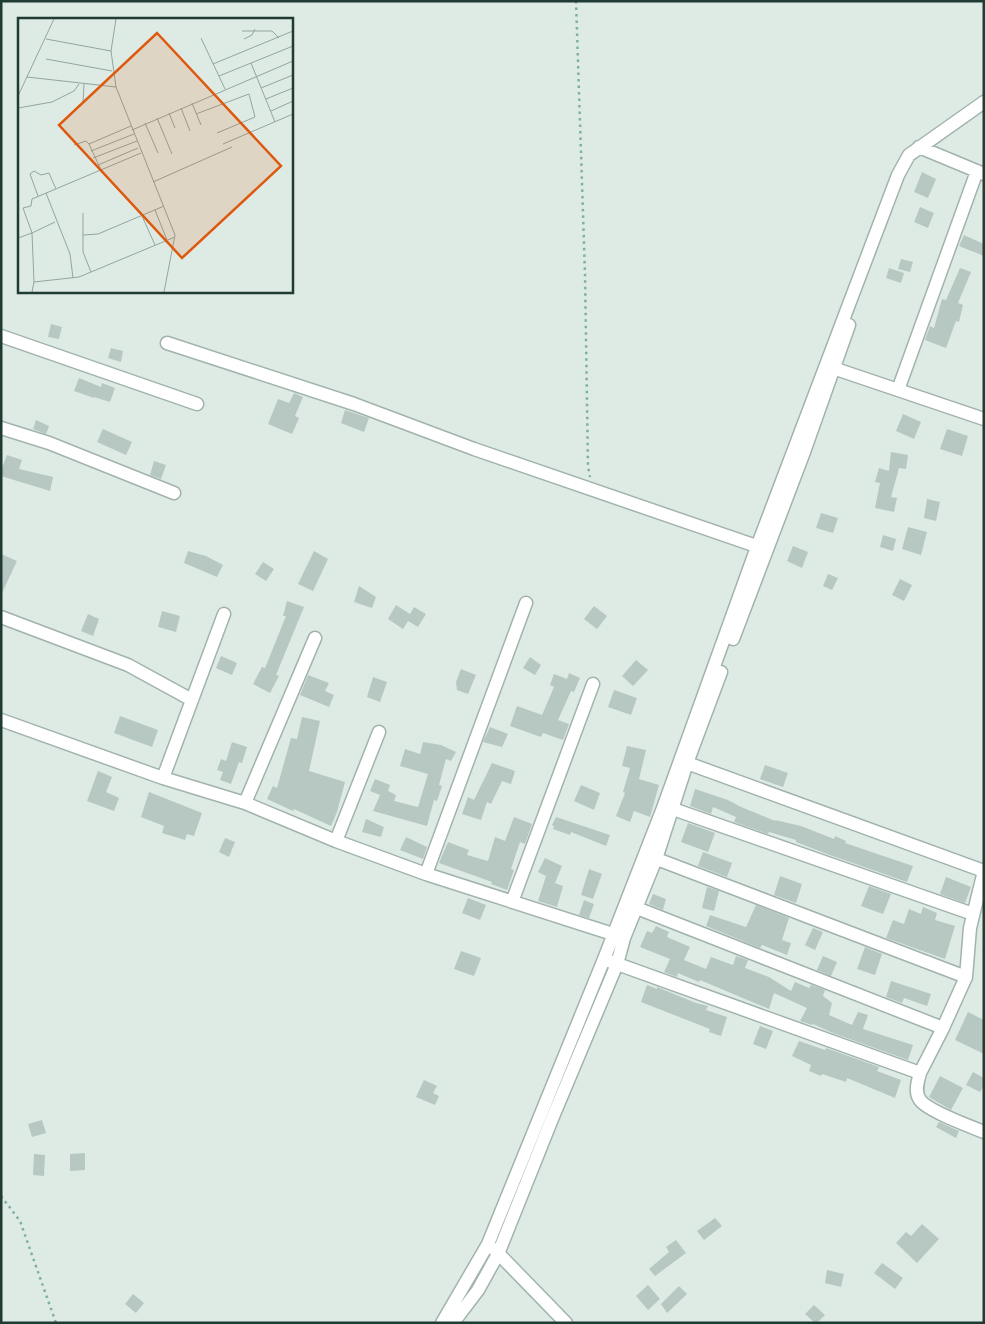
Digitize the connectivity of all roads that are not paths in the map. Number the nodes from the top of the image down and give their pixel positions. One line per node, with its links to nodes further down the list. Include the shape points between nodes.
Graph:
1 (984, 102): 2 (street)
2 (919, 147): 3 (street); 6 (street, via 909,155 898,175)
3 (980, 173): 7 (street)
4 (1, 336): 8 (street)
5 (167, 343): 12 (street, via 354,404)
6 (829, 367): 7 (street); 12 (street)
7 (898, 390): 9 (street)
8 (197, 404)
9 (984, 419)
10 (1, 428): 11 (street, via 49,443)
11 (174, 494)
12 (762, 548): 21 (street); 26 (street, via 666,799)
13 (526, 603): 28 (street)
14 (224, 614): 18 (street)
15 (1, 617): 18 (street, via 128,665)
16 (315, 638): 23 (street)
17 (593, 684): 29 (street)
18 (192, 700): 22 (street)
19 (1, 720): 22 (street)
20 (379, 732): 25 (street)
21 (687, 763): 24 (street); 27 (street)
22 (164, 778): 23 (street)
23 (245, 803): 25 (street)
24 (673, 809): 26 (street); 31 (street)
25 (336, 841): 28 (street)
26 (650, 856): 30 (street); 35 (street)
27 (984, 871): 31 (street)
28 (426, 874): 29 (street)
29 (512, 902): 32 (street)
30 (631, 906): 32 (street); 36 (street)
31 (972, 914): 35 (street)
32 (619, 936): 33 (street); 34 (street)
33 (604, 959): 34 (street); 39 (street)
34 (617, 964): 37 (street); 40 (street)
35 (966, 977): 36 (street)
36 (943, 1028): 37 (street)
37 (920, 1073): 38 (street, via 916,1090 920,1100 932,1109)
38 (984, 1132)
39 (488, 1244): 40 (street); 41 (street)
40 (498, 1254): 42 (street, via 478,1290); 43 (street)
41 (442, 1323)
42 (453, 1323)
43 (566, 1323)

